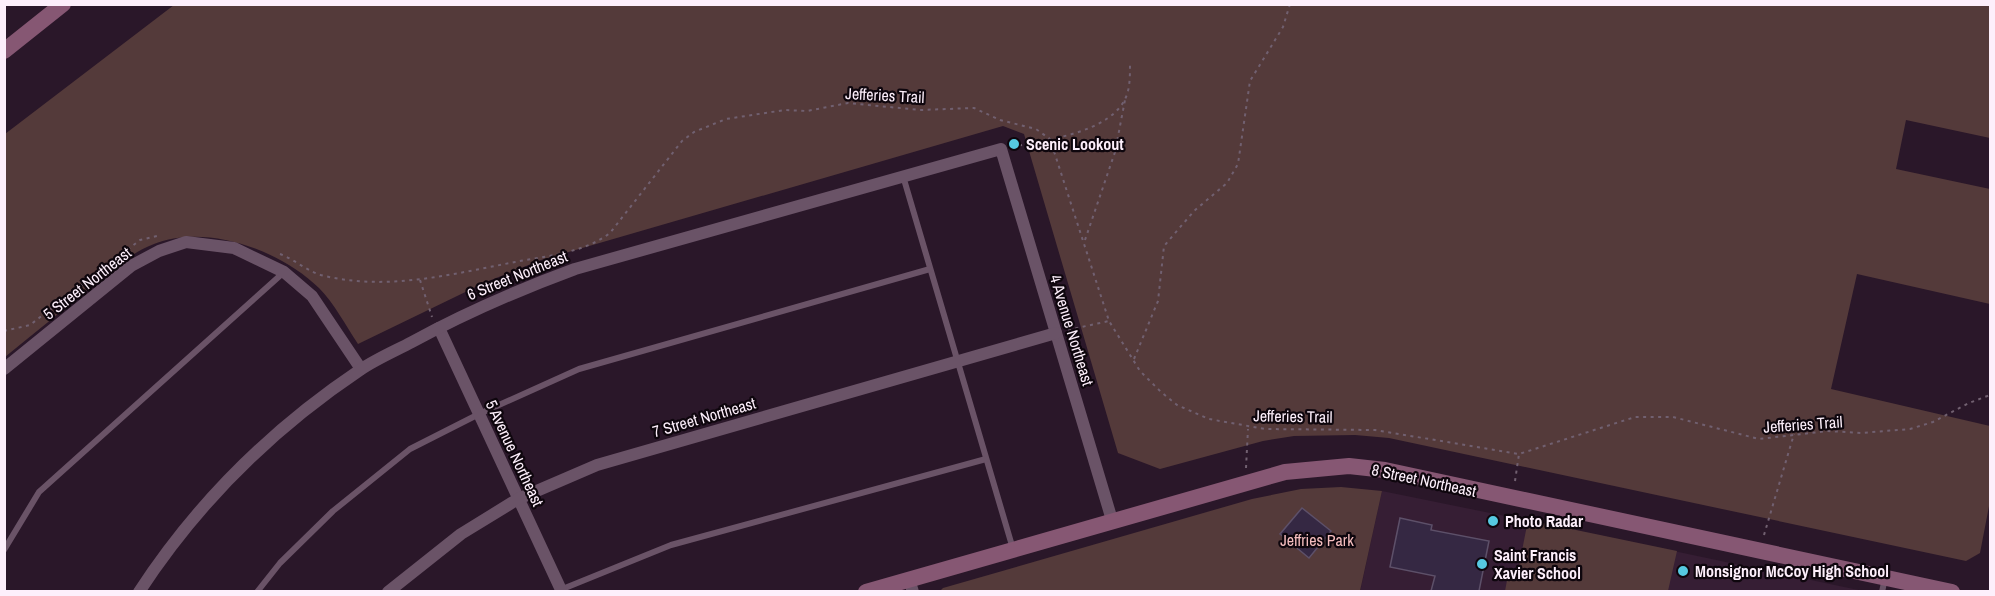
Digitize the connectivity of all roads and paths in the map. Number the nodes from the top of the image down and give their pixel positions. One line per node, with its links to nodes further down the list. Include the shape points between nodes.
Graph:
1 (63, 4): 3 (street)
2 (1290, 4): 17 (path, via 1284,27 1250,81 1238,165 1227,183 1194,211 1164,246 1158,301)
3 (4, 51)
4 (1131, 65): 5 (path)
5 (1125, 100): 6 (path, via 1107,119 1091,128); 9 (path, via 1115,152)
6 (1050, 139): 7 (path); 9 (path, Jefferies Trail); 10 (path, Jefferies Trail, via 1022,123 1000,120 965,107 920,110 848,103 726,119 682,141 610,233)
7 (1001, 149): 8 (street, 6 Street Northeast); 16 (street, 4 Avenue Northeast)
8 (903, 175): 11 (lane); 15 (street, 6 Street Northeast, via 574,269 508,293)
9 (1085, 240): 14 (path, Jefferies Trail)
10 (567, 252)
11 (930, 269): 18 (lane); 22 (lane, via 579,369)
12 (284, 272): 19 (street, 5 Street Northeast, via 234,248 210,243 186,242 159,250 131,266); 20 (street, 5 Street Northeast, via 312,296); 32 (lane, via 39,492)
13 (420, 280): 15 (path)
14 (1109, 321): 16 (path); 17 (path, Jefferies Trail)
15 (439, 327): 20 (street, 6 Street Northeast); 22 (street, 5 Avenue Northeast)
16 (1056, 333): 18 (street, 7 Street Northeast); 30 (street, 4 Avenue Northeast)
17 (1134, 358): 23 (path, Jefferies Trail, via 1140,371 1177,405 1209,419)
18 (958, 362): 26 (lane); 29 (street, 7 Street Northeast, via 597,465)
19 (4, 369)
20 (361, 369): 36 (street, 6 Street Northeast, via 261,446 209,499 162,555)
21 (1990, 394): 24 (path, Jefferies Trail, via 1910,429)
22 (479, 414): 29 (street, 5 Avenue Northeast); 37 (lane, via 401,456 333,511)
23 (1248, 428): 25 (path, Jefferies Trail, via 1375,430); 27 (path, via 1245,456)
24 (1794, 434): 25 (path, Jefferies Trail, via 1759,439 1673,417 1635,417); 33 (path)
25 (1519, 454): 28 (path)
26 (986, 459): 31 (lane); 39 (lane, via 671,545)
27 (1250, 482): 30 (street, 8 Street Northeast); 33 (street, 8 Street Northeast, via 1316,468 1385,470)
28 (1514, 488)
29 (518, 499): 38 (street, 7 Street Northeast, via 461,534); 39 (street, 5 Avenue Northeast)
30 (1112, 520): 31 (street, 8 Street Northeast)
31 (1013, 549): 35 (street, 8 Street Northeast)
32 (4, 550)
33 (1760, 550): 34 (street, 8 Street Northeast)
34 (1884, 584): 41 (street, 8 Street Northeast)
35 (911, 585): 40 (street, 8 Street Northeast)
36 (139, 591)
37 (257, 591)
38 (388, 591)
39 (560, 591)
40 (866, 591)
41 (1952, 591)

